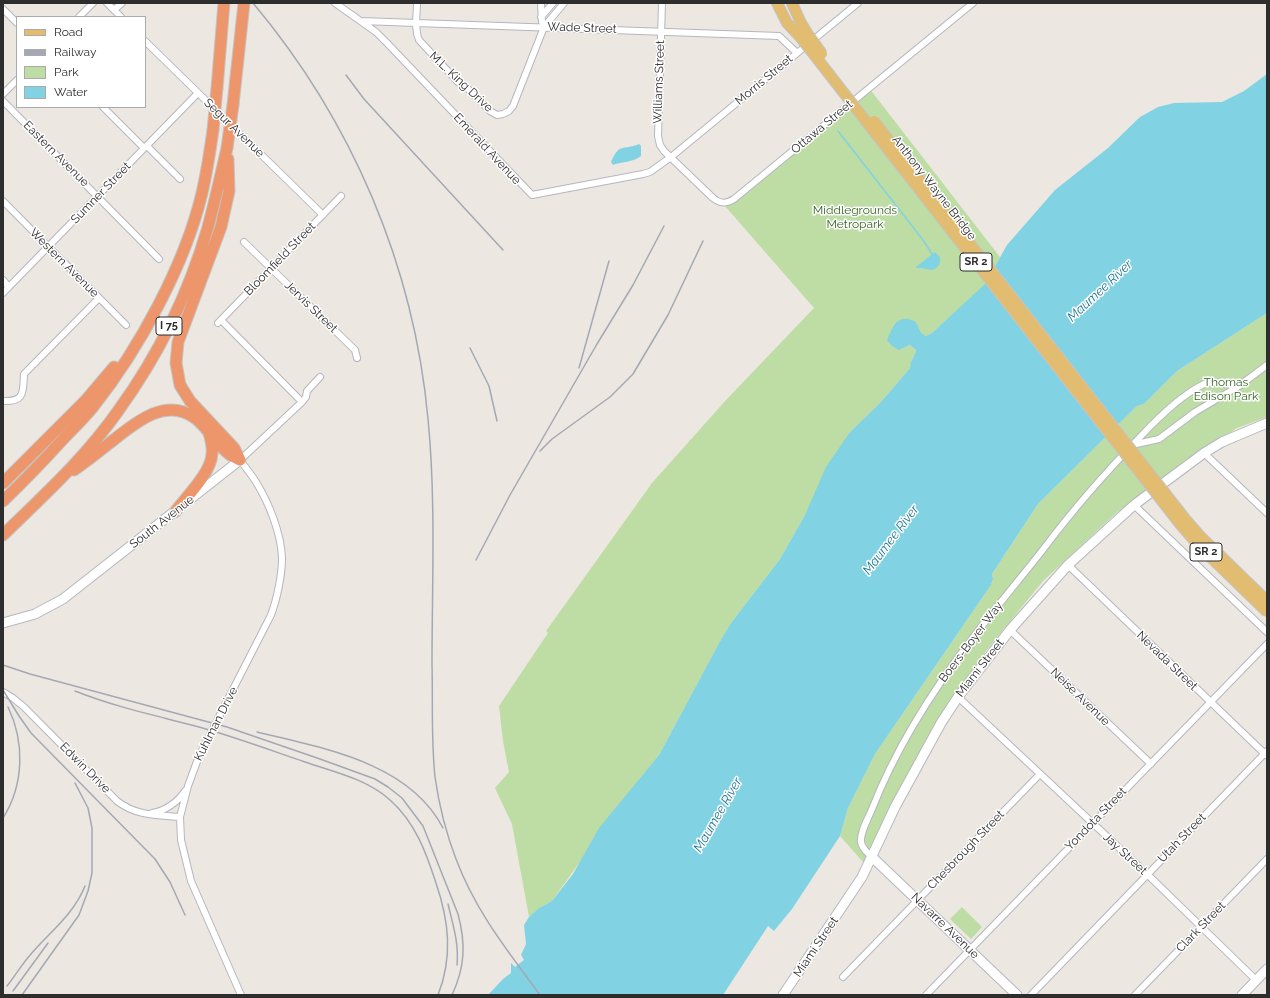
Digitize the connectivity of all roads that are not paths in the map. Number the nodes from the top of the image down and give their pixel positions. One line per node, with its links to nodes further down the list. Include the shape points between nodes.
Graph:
1 (93, 3): 19 (street)
2 (107, 3): 18 (street)
3 (122, 3): 18 (street)
4 (217, 3): 30 (highway, via 215,44)
5 (224, 3): 30 (highway, I 75)
6 (244, 3): 37 (highway, I 75, bridge)
7 (335, 3): 22 (street, Emerald Avenue)
8 (417, 3): 24 (street)
9 (542, 3): 21 (street)
10 (553, 3): 21 (street)
11 (564, 3): 25 (street)
12 (662, 3): 26 (street, Williams Street)
13 (777, 3): 27 (main road, SR 2, via 787,23)
14 (792, 3): 27 (main road, SR 2)
15 (858, 3): 29 (street, Morris Street)
16 (973, 3): 38 (street, Ottawa Street, via 729,202 717,201)
17 (3, 9): 23 (street)
18 (114, 10): 20 (street)
19 (80, 16)
20 (120, 16)
21 (541, 17): 25 (street)
22 (361, 21): 24 (street, Wade Street); 38 (street, Emerald Avenue, via 387,43 532,196 643,174)
23 (16, 22)
24 (416, 23): 25 (street, Wade Street); 25 (street, M.L. King Drive, via 417,36 422,45 458,82 490,111 497,114 506,113 513,106)
25 (544, 27): 26 (street, Wade Street)
26 (661, 32): 29 (street, Wade Street, via 779,36); 38 (street, Williams Street, via 658,136 660,144)
27 (804, 36): 67 (main road, Anthony Wayne Bridge / SR 2, bridge)
28 (146, 42): 32 (street, Segur Avenue)
29 (797, 53): 38 (street, Morris Street)
30 (220, 55): 51 (highway, I 75 / I 75, bridge, via 213,130 202,192 191,228)
31 (16, 81): 33 (street)
32 (198, 93): 36 (street, Sumner Street); 43 (street, Segur Avenue)
33 (3, 94)
34 (3, 102): 40 (street, Eastern Avenue)
35 (104, 108): 36 (street)
36 (146, 147): 39 (street); 40 (street, Sumner Street)
37 (227, 148): 64 (highway, via 229,191 222,227 178,342 176,363 180,384 190,401 234,448); 65 (highway, I 75, via 208,228 172,321 146,369 118,412)
38 (671, 157)
39 (180, 179)
40 (98, 196): 45 (street, Sumner Street); 46 (street, Eastern Avenue)
41 (341, 196): 43 (street, Bloomfield Street)
42 (3, 201): 45 (street, Western Avenue)
43 (323, 215): 47 (street, Bloomfield Street)
44 (244, 242): 47 (street, Jervis Street)
45 (49, 246): 49 (street, Sumner Street); 52 (street, Western Avenue)
46 (159, 259)
47 (271, 268): 54 (street, Jervis Street, via 355,350); 58 (street, Bloomfield Street, via 219,321)
48 (3, 280): 49 (street)
49 (9, 287): 50 (street, Sumner Street)
50 (3, 293)
51 (163, 295): 66 (highway, via 129,347 86,400); 68 (highway, I 75 / I 75, via 109,386 40,465)
52 (99, 298): 53 (street, Western Avenue); 59 (street, via 24,374 23,392 20,397 14,402)
53 (126, 325)
54 (357, 358)
55 (1267, 365): 57 (street, Boers-Boyer Way)
56 (320, 377): 58 (street, South Avenue, via 307,391)
57 (1239, 386): 62 (street, Boers-Boyer Way, via 1195,412 1159,439 1139,443); 62 (street, Boers-Boyer Way, via 1212,382 1200,386 1152,424)
58 (304, 399): 64 (street, South Avenue)
59 (3, 401)
60 (1267, 423): 63 (street, Miami Street)
61 (208, 432): 64 (highway, via 228,453); 65 (highway, via 195,418 176,410 148,415 88,461); 70 (highway, via 212,445 209,468)
62 (1128, 449): 90 (street, Boers-Boyer Way, via 1072,511 992,613 919,716 894,762 862,835 861,845)
63 (1204, 453): 69 (street, Miami Street); 71 (street)
64 (240, 460): 70 (street, South Avenue); 86 (street, Kuhlman Drive, bridge, via 256,482 272,514 280,543 282,558 276,600 271,615 199,756)
65 (61, 478): 72 (highway, I 75)
66 (3, 483)
67 (1153, 484): 74 (main road, SR 2, bridge, via 1200,536); 75 (main road, SR 2, bridge, via 1187,533)
68 (3, 501)
69 (1134, 505): 73 (street, Miami Street); 78 (street)
70 (175, 512): 76 (street, South Avenue, via 63,599 35,614)
71 (1267, 513)
72 (3, 535)
73 (1068, 565): 77 (street, Miami Street); 82 (street, Nevada Street)
74 (1267, 601)
75 (1267, 612)
76 (3, 623)
77 (1010, 630): 81 (street, Miami Street); 84 (street, Neise Avenue)
78 (1267, 632)
79 (1267, 644): 82 (street, Yondota Street)
80 (3, 692): 87 (street, Edwin Drive, via 24,707 125,808)
81 (958, 697): 85 (street, Jay Street); 90 (street, Miami Street, via 941,722 899,800)
82 (1210, 702): 83 (street, Nevada Street); 84 (street, Yondota Street)
83 (1266, 753): 92 (street, Utah Street)
84 (1151, 764): 89 (street, Yondota Street)
85 (1039, 775): 89 (street, Jay Street); 93 (street, Chesbrough Street)
86 (188, 786): 87 (street, via 182,796 169,806); 88 (street, Kuhlman Drive)
87 (144, 813): 88 (street, Edwin Drive)
88 (180, 817): 99 (street, Kuhlman Drive, via 181,840 191,881)
89 (1092, 824): 92 (street, Jay Street); 95 (street, Yondota Street)
90 (872, 857): 93 (street, Navarre Avenue); 100 (street, Miami Street, via 853,891)
91 (1267, 859): 94 (street, Clark Street)
92 (1146, 874): 94 (street, Jay Street); 103 (street, Utah Street)
93 (918, 900): 95 (street, Navarre Avenue); 97 (street, Chesbrough Street)
94 (1200, 928): 98 (street, Jay Street); 104 (street, Clark Street)
95 (970, 950): 101 (street, Yondota Street); 102 (street, Navarre Avenue)
96 (1267, 969): 98 (street)
97 (843, 977)
98 (1256, 980): 105 (street)
99 (241, 995)
100 (783, 995)
101 (926, 995)
102 (1017, 995)
103 (1031, 995)
104 (1135, 995)
105 (1242, 995)

